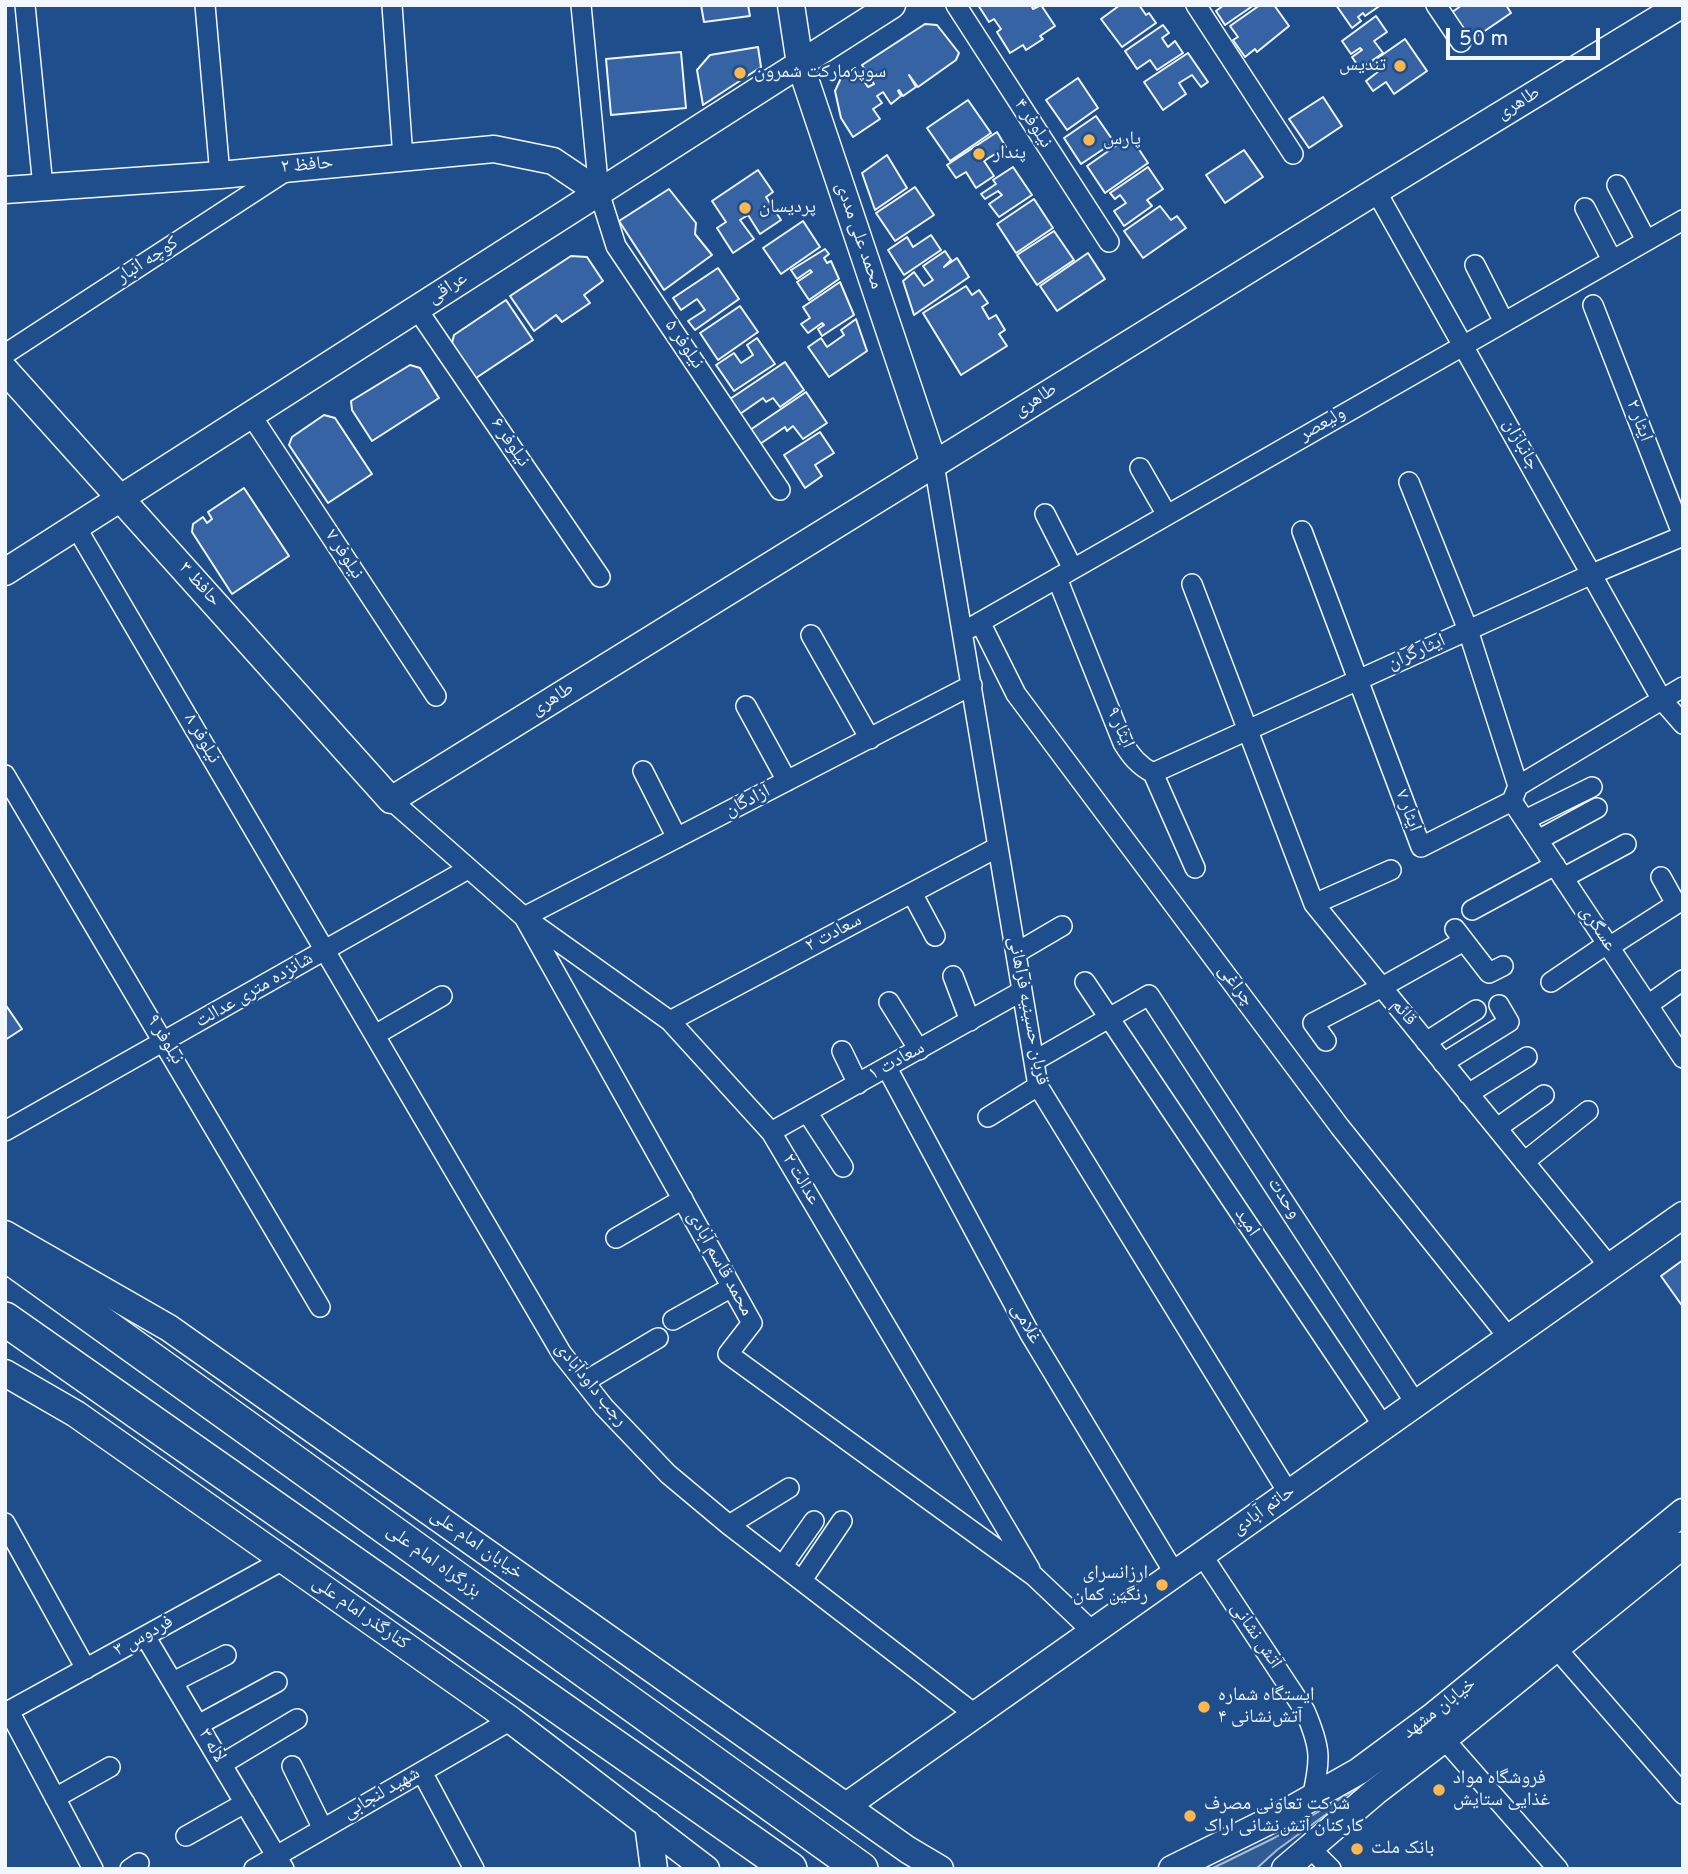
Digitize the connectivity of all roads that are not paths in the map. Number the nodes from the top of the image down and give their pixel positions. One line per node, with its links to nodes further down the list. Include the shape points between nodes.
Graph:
1 (25, 5): 18 (street)
2 (205, 5): 16 (street)
3 (391, 5): 14 (street)
4 (581, 5): 21 (street, نیلوفر ۵)
5 (791, 5): 12 (street, محمد علی مددی)
6 (892, 5): 12 (street, عراقی)
7 (956, 5): 25 (street, نیلوفر ۴)
8 (1196, 5): 13 (street)
9 (1436, 5): 11 (street)
10 (1681, 5): 20 (street, طاهری)
11 (1461, 42)
12 (800, 64): 21 (street, عراقی); 35 (street, محمد علی مددی)
13 (1293, 154)
14 (403, 158): 15 (street, حافظ ۲); 21 (street, حافظ ۲, via 494,149 553,161)
15 (290, 168): 16 (street, حافظ ۲); 32 (street, کوچه انبار)
16 (220, 174): 18 (street, حافظ ۲)
17 (1616, 185): 24 (street)
18 (43, 187): 19 (street, حافظ ۲)
19 (5, 190)
20 (1376, 191): 31 (street, جانبازان); 35 (street, طاهری)
21 (599, 192): 29 (street, عراقی); 38 (street, نیلوفر ۵, via 617,246)
22 (1585, 208): 26 (street)
23 (1683, 219): 24 (street, ولیعصر)
24 (1646, 240): 26 (street, ولیعصر)
25 (1109, 242)
26 (1612, 260): 30 (street, ولیعصر)
27 (1475, 265): 30 (street)
28 (1593, 305): 44 (street, ایثار ۲)
29 (417, 309): 34 (street, عراقی); 48 (street, نیلوفر ۶)
30 (1504, 322): 31 (street, ولیعصر)
31 (1464, 345): 41 (street, ولیعصر); 47 (street, جانبازان)
32 (5, 354)
33 (5, 370): 39 (street, حافظ ۳)
34 (251, 415): 39 (street, عراقی); 57 (street, نیلوفر ۷)
35 (934, 464): 52 (street, قربان حسینیه فراهانی); 69 (street, طاهری)
36 (1140, 468): 41 (street)
37 (1409, 482): 51 (street, عسگری)
38 (780, 490)
39 (121, 498): 42 (street, عراقی); 69 (street, حافظ ۳)
40 (1045, 514): 46 (street, ایثار ۹)
41 (1167, 515): 46 (street, ولیعصر)
42 (76, 527): 45 (street, عراقی); 88 (street, نیلوفر ۸)
43 (1301, 531): 54 (street)
44 (1683, 536): 47 (street, ایثارگران)
45 (5, 572)
46 (1065, 573): 50 (street, ولیعصر); 64 (street, ایثار ۹, via 1123,743 1132,758)
47 (1592, 574): 51 (street, ایثارگران); 58 (street, جانبازان)
48 (600, 578)
49 (1192, 584): 61 (street, قائم)
50 (980, 622): 52 (street, ولیعصر); 139 (street, چراغی, via 1024,705 1340,1127)
51 (1468, 630): 54 (street, ایثارگران); 68 (street, عسگری)
52 (963, 632): 55 (street, قربان حسینیه فراهانی)
53 (811, 635): 62 (street)
54 (1359, 680): 61 (street, ایثارگران); 68 (street, ایثار ۷, via 1421,847)
55 (972, 685): 62 (street, آزادگان); 75 (street, قربان حسینیه فراهانی)
56 (1683, 687): 58 (street)
57 (436, 696)
58 (1662, 700): 60 (street, جانبازان); 68 (street)
59 (747, 706): 66 (street)
60 (1683, 724)
61 (1247, 730): 64 (street, ایثارگران); 82 (street, قائم)
62 (870, 738): 66 (street, آزادگان)
63 (643, 771): 72 (street)
64 (1153, 773): 76 (street, ایثار ۹)
65 (5, 775): 107 (street, نیلوفر ۹)
66 (787, 781): 72 (street, آزادگان)
67 (1592, 787): 71 (street)
68 (1515, 793): 71 (street, عسگری)
69 (391, 800): 77 (street, عدالت ۲)
70 (1597, 808): 73 (street)
71 (1525, 820): 73 (street, عسگری)
72 (677, 838): 84 (street, آزادگان)
73 (1538, 840): 79 (street, عسگری)
74 (1626, 844): 79 (street)
75 (998, 847): 81 (street, سعادت ۲); 89 (street, قربان حسینیه فراهانی)
76 (1195, 868)
77 (468, 869): 84 (street, عدالت ۲); 88 (street, شانزده متری عدالت)
78 (1391, 870): 82 (street)
79 (1559, 872): 83 (street); 87 (street, عسگری)
80 (1661, 877): 87 (street, via 1676,904)
81 (912, 893): 86 (street); 103 (street, سعادت ۲)
82 (1314, 904): 95 (street, قائم)
83 (1472, 910)
84 (524, 917): 103 (street, عدالت ۲); 128 (street, محمد قاسم آبادی)
85 (1062, 926): 89 (street)
86 (935, 936)
87 (1608, 946): 94 (street); 100 (street, عسگری)
88 (326, 951): 105 (street, رجب داودآبادی); 107 (street, شانزده متری عدالت)
89 (1016, 953): 96 (street, قربان حسینیه فراهانی)
90 (1503, 966): 95 (street, via 1489,973 1460,935)
91 (953, 976): 104 (street)
92 (1683, 980): 100 (street)
93 (1085, 982): 102 (street, امید)
94 (1551, 982)
95 (1382, 987): 106 (street, via 1313,1023); 108 (street, قائم)
96 (1022, 991): 104 (street, سعادت ۱); 113 (street, قربان حسینیه فراهانی)
97 (442, 996): 105 (street)
98 (889, 1002): 109 (street)
99 (1499, 1005): 114 (street, via 1509,1022)
100 (1648, 1005): 111 (street, عسگری)
101 (1476, 1010): 108 (street)
102 (1108, 1018): 113 (street); 143 (street, وحدت, via 1149,995); 145 (street, امید)
103 (670, 1021): 125 (street, عدالت ۲)
104 (970, 1021): 109 (street, سعادت ۱)
105 (374, 1035): 142 (street, رجب داودآبادی, via 562,1354)
106 (1326, 1041)
107 (165, 1042): 124 (street, شانزده متری عدالت); 135 (street, نیلوفر ۹)
108 (1426, 1042): 114 (street, قائم)
109 (919, 1050): 115 (street, سعادت ۱)
110 (842, 1051): 116 (street)
111 (1682, 1056)
112 (1527, 1057): 118 (street)
113 (1034, 1061): 117 (street, قربان حسینیه فراهانی)
114 (1443, 1063): 118 (street, قائم)
115 (887, 1068): 116 (street, سعادت ۱); 157 (street, غلامی, via 1030,1334)
116 (858, 1084): 121 (street, سعادت ۱)
117 (1038, 1086): 122 (street); 147 (street, قربان حسینیه فراهانی)
118 (1468, 1094): 123 (street, قائم)
119 (1544, 1095): 123 (street)
120 (1588, 1111): 126 (street)
121 (807, 1112): 125 (street, سعادت ۱); 127 (street)
122 (988, 1116)
123 (1497, 1128): 126 (street, قائم)
124 (5, 1131)
125 (771, 1132): 158 (street, عدالت ۲)
126 (1524, 1162): 133 (street, قائم)
127 (843, 1167)
128 (683, 1199): 131 (street); 134 (street, محمد قاسم آبادی)
129 (1683, 1215): 133 (street, حاتم آبادی)
130 (5, 1234): 181 (street, خیابان امام علی, via 169,1328)
131 (615, 1238)
132 (5, 1254): 195 (highway, بزرگراه امام علی)
133 (1610, 1267): 139 (street, حاتم آبادی)
134 (732, 1287): 137 (street); 158 (street, محمد قاسم آبادی, via 752,1323 728,1353)
135 (320, 1307)
136 (5, 1319): 194 (highway)
137 (673, 1320)
138 (658, 1338): 142 (street)
139 (1509, 1338): 143 (street, حاتم آبادی)
140 (5, 1352): 144 (street)
141 (5, 1373): 144 (street, کنارگذر امام علی)
142 (584, 1382): 152 (street, رجب داودآبادی, via 668,1474)
143 (1416, 1404): 145 (street, حاتم آبادی)
144 (76, 1414): 155 (street, کنارگذر امام علی)
145 (1384, 1427): 147 (street, حاتم آبادی)
146 (789, 1488): 152 (street)
147 (1289, 1494): 153 (street, حاتم آبادی)
148 (1683, 1512): 179 (street, خیابان مشهد, via 1432,1717 1359,1771)
149 (814, 1521): 156 (street)
150 (842, 1521): 159 (street)
151 (5, 1523): 164 (street)
152 (729, 1525): 156 (street, رجب داودآبادی)
153 (1202, 1555): 157 (street, حاتم آبادی); 179 (street, آتش نشانی, via 1305,1711 1317,1738 1319,1761)
154 (1679, 1556): 162 (street, خیابان مشهد)
155 (283, 1560): 161 (street, فردوس ۳); 170 (street, کنارگذر امام علی)
156 (783, 1565): 159 (street, رجب داودآبادی)
157 (1175, 1574): 160 (street, حاتم آبادی)
158 (1034, 1576): 160 (street, محمد قاسم آبادی)
159 (802, 1580): 168 (street, رجب داودآبادی)
160 (1093, 1632): 168 (street, حاتم آبادی)
161 (145, 1636): 164 (street, فردوس ۳); 165 (street, لاله ۳)
162 (1556, 1648): 172 (street, خیابان مشهد); 177 (street)
163 (226, 1655): 165 (street)
164 (86, 1669): 167 (street, فردوس ۳)
165 (173, 1682): 171 (street, لاله ۳)
166 (277, 1682): 171 (street)
167 (7, 1712): 178 (street)
168 (976, 1715): 181 (street, حاتم آبادی)
169 (297, 1719): 173 (street)
170 (511, 1720): 176 (street, شهید لنجابی); 182 (street, کنارگذر امام علی)
171 (198, 1725): 173 (street, لاله ۳)
172 (1444, 1739): 185 (street, خیابان مشهد); 199 (street)
173 (222, 1764): 180 (street, لاله ۳)
174 (292, 1766): 183 (street)
175 (110, 1768): 178 (street)
176 (422, 1772): 183 (street, شهید لنجابی); 191 (street)
177 (1683, 1794)
178 (55, 1798): 189 (street)
179 (1312, 1798): 188 (street, خیابان مشهد)
180 (245, 1803): 184 (street); 187 (street, لاله ۳)
181 (846, 1807): 186 (street, خیابان امام علی)
182 (648, 1824): 192 (street); 193 (street, کنارگذر امام علی)
183 (323, 1829): 187 (street, شهید لنجابی)
184 (186, 1836)
185 (1309, 1847): 197 (street, خیابان مشهد); 198 (street)
186 (911, 1859): 196 (street, خیابان امام علی)
187 (280, 1862): 190 (street, شهید لنجابی)
188 (1179, 1867)
189 (93, 1869)
190 (254, 1869)
191 (474, 1869)
192 (654, 1869)
193 (706, 1869)
194 (790, 1869)
195 (861, 1869)
196 (940, 1869)
197 (1284, 1869)
198 (1331, 1869)
199 (1558, 1869)

